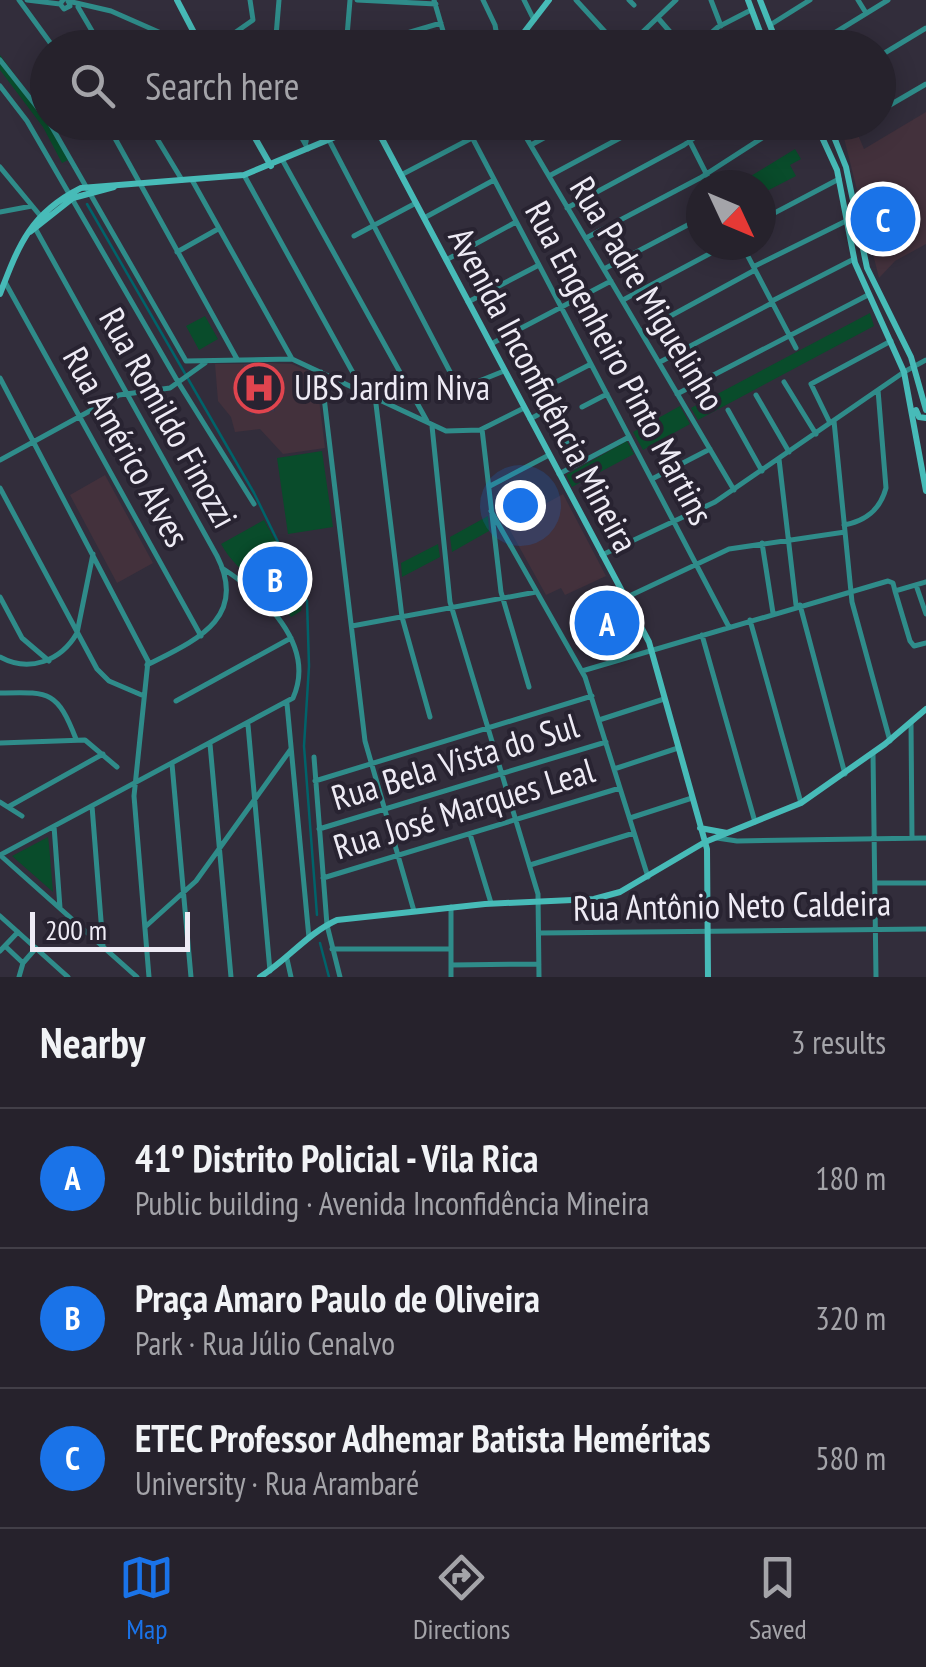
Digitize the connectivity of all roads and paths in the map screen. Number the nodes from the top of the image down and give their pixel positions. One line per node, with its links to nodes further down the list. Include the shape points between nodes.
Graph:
1 (18, 0): 30 (street)
2 (27, 0): 18 (street)
3 (177, 0): 33 (main road)
4 (250, 0): 34 (street, via 255,15)
5 (279, 0): 35 (street)
6 (354, 0): 19 (street); 36 (street)
7 (483, 0): 39 (street)
8 (524, 0): 25 (street)
9 (549, 0): 25 (main road)
10 (576, 0): 41 (street)
11 (676, 0): 24 (street)
12 (711, 0): 27 (street)
13 (748, 0): 22 (main road)
14 (761, 0): 28 (main road)
15 (810, 0): 28 (street)
16 (858, 0): 23 (street)
17 (888, 0): 23 (street)
18 (66, 2): 20 (street); 21 (street)
19 (435, 2): 26 (street)
20 (86, 4): 21 (street); 32 (street)
21 (78, 6): 31 (street)
22 (751, 10): 27 (street); 45 (main road)
23 (866, 13): 47 (street)
24 (658, 18): 42 (street); 43 (street)
25 (534, 20): 40 (main road)
26 (441, 23): 37 (street); 38 (street)
27 (721, 26): 44 (street)
28 (769, 26): 46 (main road)
29 (926, 28): 48 (street)
30 (40, 30)
31 (92, 30)
32 (155, 30)
33 (190, 30)
34 (239, 30)
35 (276, 30)
36 (348, 30)
37 (418, 30)
38 (443, 30)
39 (496, 30)
40 (526, 30)
41 (605, 30)
42 (644, 30)
43 (668, 30)
44 (716, 30)
45 (758, 30)
46 (771, 30)
47 (839, 30)
48 (896, 46)
49 (0, 60): 52 (street)
50 (926, 84): 53 (street)
51 (0, 86): 54 (street)
52 (30, 99)
53 (896, 102)
54 (30, 124)
55 (39, 140): 88 (street)
56 (59, 140): 82 (street)
57 (115, 140): 89 (street)
58 (158, 140): 85 (street)
59 (256, 140): 76 (main road)
60 (303, 140): 74 (street)
61 (307, 140): 74 (street)
62 (329, 140): 74 (main road); 103 (street)
63 (382, 140): 81 (main road, Avenida Inconfidência Mineira)
64 (468, 140): 81 (street)
65 (473, 140): 87 (street, Rua Engenheiro Pinto Martins)
66 (527, 140): 73 (street, Rua Padre Miguelinho)
67 (539, 140): 73 (street)
68 (616, 140): 83 (street)
69 (759, 140): 79 (street)
70 (823, 140): 84 (main road)
71 (836, 140): 109 (main road)
72 (689, 141): 78 (street); 95 (street)
73 (530, 145): 83 (street, Rua Padre Miguelinho)
74 (307, 147): 75 (main road)
75 (283, 161): 76 (main road); 165 (street)
76 (271, 166): 80 (main road)
77 (0, 167): 94 (street)
78 (704, 170)
79 (712, 170)
80 (244, 175): 86 (main road); 148 (street)
81 (401, 175): 93 (main road, Avenida Inconfidência Mineira)
82 (80, 176): 88 (street, via 76,186); 91 (street)
83 (549, 176): 95 (street, Rua Padre Miguelinho)
84 (839, 179): 97 (street); 100 (main road)
85 (182, 180): 86 (main road); 89 (main road)
86 (192, 180): 105 (street)
87 (494, 180): 99 (street); 101 (street, Rua Engenheiro Pinto Martins)
88 (64, 184): 92 (street)
89 (136, 184): 91 (main road); 110 (street)
90 (686, 185): 108 (street)
91 (87, 189): 92 (main road); 134 (street, via 183,356)
92 (70, 196): 98 (main road); 144 (street)
93 (416, 203): 99 (main road, Avenida Inconfidência Mineira); 103 (street)
94 (32, 206): 96 (street); 98 (street)
95 (567, 208): 108 (street, Rua Padre Miguelinho)
96 (0, 212)
97 (776, 212)
98 (41, 217): 102 (main road)
99 (424, 218): 112 (main road, Avenida Inconfidência Mineira)
100 (846, 220): 106 (main road); 116 (street)
101 (516, 222): 112 (street); 115 (street, Rua Engenheiro Pinto Martins)
102 (33, 226): 119 (main road); 149 (street, Rua Romildo Finozzi)
103 (374, 226): 107 (street); 146 (street)
104 (686, 226): 117 (street)
105 (218, 228): 110 (street); 131 (street)
106 (848, 232): 109 (main road); 111 (main road)
107 (354, 236)
108 (586, 238): 117 (street, Rua Padre Miguelinho)
109 (861, 242): 137 (main road, via 873,284)
110 (177, 252): 132 (street)
111 (854, 259): 121 (main road); 124 (street)
112 (446, 260): 123 (main road, Avenida Inconfidência Mineira)
113 (698, 260): 122 (street)
114 (750, 260): 116 (street)
115 (539, 265): 123 (street); 125 (street, Rua Engenheiro Pinto Martins)
116 (755, 268): 124 (street); 126 (street)
117 (604, 269): 118 (street, Rua Padre Miguelinho)
118 (611, 281): 122 (street, Rua Padre Miguelinho); 125 (street)
119 (4, 282): 120 (main road); 161 (street, Rua Américo Alves)
120 (0, 294)
121 (868, 296): 127 (street); 128 (main road)
122 (622, 300): 126 (street, Rua Padre Miguelinho)
123 (468, 302): 129 (main road, Avenida Inconfidência Mineira)
124 (772, 302): 127 (street); 135 (street)
125 (562, 308): 129 (street); 136 (street, Rua Engenheiro Pinto Martins)
126 (641, 332): 135 (street, Rua Padre Miguelinho)
127 (789, 335): 130 (street); 151 (street)
128 (891, 342): 140 (main road); 164 (street, via 811,384)
129 (490, 344): 138 (main road, Avenida Inconfidência Mineira)
130 (796, 348)
131 (292, 359): 132 (street); 139 (street)
132 (238, 360): 134 (street)
133 (926, 360): 137 (street)
134 (207, 361): 144 (street)
135 (659, 363): 151 (street, Rua Padre Miguelinho)
136 (591, 364): 143 (street); 150 (street, Rua Engenheiro Pinto Martins)
137 (915, 366): 140 (street); 160 (main road)
138 (504, 370): 146 (street); 157 (main road, Avenida Inconfidência Mineira)
139 (321, 372): 148 (street); 207 (street)
140 (904, 372): 147 (street); 155 (main road)
141 (532, 376): 158 (street)
142 (0, 378): 169 (street)
143 (558, 381)
144 (178, 382): 149 (street); 183 (street)
145 (784, 382): 167 (street)
146 (459, 389): 153 (street)
147 (878, 390): 164 (street); 186 (street, via 886,488 872,514)
148 (363, 391): 152 (street)
149 (126, 392): 161 (street); 192 (street, Rua Romildo Finozzi)
150 (607, 394): 156 (street); 168 (street, Rua Engenheiro Pinto Martins)
151 (678, 394): 171 (street, Rua Padre Miguelinho)
152 (374, 396): 165 (street); 205 (street)
153 (442, 396)
154 (756, 396): 172 (street)
155 (912, 406): 162 (main road); 182 (main road)
156 (582, 407)
157 (524, 408): 163 (main road, Avenida Inconfidência Mineira); 166 (street)
158 (550, 409): 163 (street); 170 (street)
159 (728, 410): 176 (street)
160 (926, 410)
161 (80, 416): 169 (street); 211 (street, Rua Américo Alves)
162 (926, 418)
163 (530, 420): 173 (main road, Avenida Inconfidência Mineira)
164 (832, 422): 167 (street); 186 (street)
165 (430, 425): 166 (street, via 455,432); 202 (street)
166 (482, 429): 179 (street)
167 (816, 434): 172 (street)
168 (630, 437): 177 (street); 178 (street, Rua Engenheiro Pinto Martins)
169 (33, 442): 175 (street); 189 (street)
170 (566, 442)
171 (710, 449): 178 (street); 181 (street, Rua Padre Miguelinho)
172 (789, 452): 174 (street)
173 (549, 454): 177 (main road, Avenida Inconfidência Mineira); 179 (street)
174 (779, 459): 176 (street); 187 (street)
175 (0, 460)
176 (762, 471): 181 (street)
177 (559, 474): 190 (main road, Avenida Inconfidência Mineira)
178 (652, 479): 185 (street, Rua Engenheiro Pinto Martins)
179 (489, 486): 184 (street)
180 (0, 488): 209 (street)
181 (734, 490): 185 (street)
182 (926, 491)
183 (254, 504)
184 (491, 511): 196 (street); 199 (street)
185 (675, 522): 190 (street); 191 (street, Rua Engenheiro Pinto Martins)
186 (844, 529): 187 (street); 195 (street)
187 (788, 540): 188 (street); 201 (street)
188 (762, 543): 191 (street); 203 (street)
189 (93, 554): 209 (street); 217 (street)
190 (602, 555): 200 (main road, Avenida Inconfidência Mineira)
191 (697, 564): 200 (street); 208 (street, Rua Engenheiro Pinto Martins)
192 (222, 568): 211 (street, Rua Romildo Finozzi, via 223,609); 212 (street)
193 (926, 582): 194 (street)
194 (916, 585): 197 (street); 204 (street)
195 (850, 590): 197 (street, via 890,580); 201 (street); 233 (street)
196 (536, 592): 199 (street); 218 (street)
197 (895, 592): 213 (street, via 910,641)
198 (0, 597): 216 (street, via 22,638)
199 (502, 598): 202 (street); 219 (street)
200 (625, 598): 214 (main road, Avenida Inconfidência Mineira)
201 (798, 605): 203 (street); 247 (street)
202 (451, 608): 205 (street); 231 (street)
203 (773, 613): 206 (street)
204 (926, 614)
205 (402, 617): 207 (street); 227 (street)
206 (750, 620): 208 (street); 254 (street)
207 (351, 626): 243 (street)
208 (729, 627): 210 (street)
209 (78, 633): 216 (street); 221 (street, via 102,676)
210 (702, 635): 214 (street); 261 (street)
211 (201, 636): 217 (street)
212 (292, 638): 224 (street); 225 (street, via 297,690)
213 (926, 644)
214 (650, 649): 218 (street); 223 (main road, Avenida Inconfidência Mineira)
215 (0, 657): 216 (street, via 20,665)
216 (49, 661)
217 (147, 665): 221 (street)
218 (582, 671): 222 (street)
219 (529, 687)
220 (0, 694): 232 (street, via 48,695)
221 (144, 696): 249 (street)
222 (592, 696): 228 (street); 231 (street)
223 (664, 699): 228 (street); 238 (main road, Avenida Inconfidência Mineira)
224 (176, 701)
225 (287, 704): 230 (street); 237 (street)
226 (926, 709): 229 (main road)
227 (430, 717)
228 (599, 720): 234 (street)
229 (912, 722): 233 (main road); 271 (street)
230 (248, 724): 236 (street); 251 (street)
231 (488, 728): 243 (street); 246 (street)
232 (76, 739): 235 (street); 240 (street)
233 (890, 741): 239 (main road)
234 (606, 742): 245 (street); 246 (street, Rua Bela Vista do Sul)
235 (0, 743)
236 (210, 744): 242 (street); 275 (street)
237 (292, 748): 251 (street); 297 (street)
238 (678, 748): 245 (street); 252 (main road, Avenida Inconfidência Mineira)
239 (873, 753): 247 (main road); 270 (street)
240 (103, 754): 244 (street); 256 (street)
241 (314, 757): 248 (street)
242 (172, 764): 249 (street); 283 (street)
243 (369, 764): 248 (street); 257 (street)
244 (117, 767)
245 (614, 769): 250 (street)
246 (502, 774): 257 (street, Rua Bela Vista do Sul); 260 (street)
247 (845, 774): 254 (main road)
248 (315, 781): 265 (street)
249 (134, 784): 255 (street); 291 (street)
250 (620, 788): 259 (street); 260 (street, Rua José Marques Leal)
251 (255, 798): 275 (street); 307 (street)
252 (692, 798): 259 (street); 263 (main road, Avenida Inconfidência Mineira)
253 (0, 802): 256 (street)
254 (802, 802): 261 (main road)
255 (92, 806): 262 (street); 298 (street)
256 (8, 808): 258 (street)
257 (384, 810): 265 (street, Rua Bela Vista do Sul); 277 (street)
258 (22, 816)
259 (630, 818): 266 (street)
260 (516, 820): 268 (street, Rua José Marques Leal); 278 (street)
261 (755, 822): 264 (main road)
262 (54, 826): 276 (street); 287 (street)
263 (700, 828): 267 (main road); 274 (main road, Avenida Inconfidência Mineira)
264 (742, 828): 267 (main road); 273 (street)
265 (320, 829): 279 (street)
266 (634, 833): 278 (street); 280 (street)
267 (728, 833): 269 (main road)
268 (470, 834): 277 (street, Rua José Marques Leal); 285 (street)
269 (717, 838): 273 (street); 274 (main road)
270 (874, 838): 271 (street); 273 (street); 281 (street)
271 (912, 838): 272 (street)
272 (926, 838)
273 (745, 840)
274 (705, 842): 280 (main road); 295 (main road, Avenida Inconfidência Mineira)
275 (220, 849): 283 (street); 314 (street)
276 (0, 855): 287 (street)
277 (398, 856): 279 (street, Rua José Marques Leal); 288 (street)
278 (530, 866): 284 (street)
279 (323, 878): 290 (street)
280 (648, 878): 284 (main road, via 608,896)
281 (875, 883): 282 (street); 293 (street)
282 (926, 883)
283 (183, 894): 291 (street); 313 (street)
284 (538, 900): 285 (main road); 296 (street)
285 (491, 903): 286 (main road)
286 (451, 907): 288 (main road); 302 (street)
287 (60, 908): 298 (street)
288 (414, 911): 290 (main road)
289 (0, 916): 294 (street)
290 (327, 925): 297 (main road); 300 (street)
291 (145, 927): 312 (street)
292 (926, 929): 293 (street, Rua Antônio Neto Caldeira)
293 (876, 930): 295 (street, Rua Antônio Neto Caldeira); 320 (street)
294 (18, 932): 299 (street); 301 (street)
295 (708, 932): 296 (street, Rua Antônio Neto Caldeira); 319 (main road, Avenida Inconfidência Mineira)
296 (538, 933): 305 (street)
297 (310, 938): 303 (main road)
298 (103, 946): 311 (street)
299 (36, 948): 304 (street); 310 (street)
300 (332, 948): 302 (street); 316 (street)
301 (2, 949): 304 (street)
302 (451, 949): 306 (street)
303 (287, 959): 307 (main road); 308 (street)
304 (23, 963): 309 (street)
305 (539, 964): 306 (street); 318 (street)
306 (451, 965): 317 (street)
307 (270, 970): 315 (main road)
308 (289, 975)
309 (19, 977)
310 (68, 977)
311 (137, 977)
312 (149, 977)
313 (191, 977)
314 (230, 977)
315 (260, 977)
316 (340, 977)
317 (451, 977)
318 (539, 977)
319 (708, 977)
320 (876, 977)

